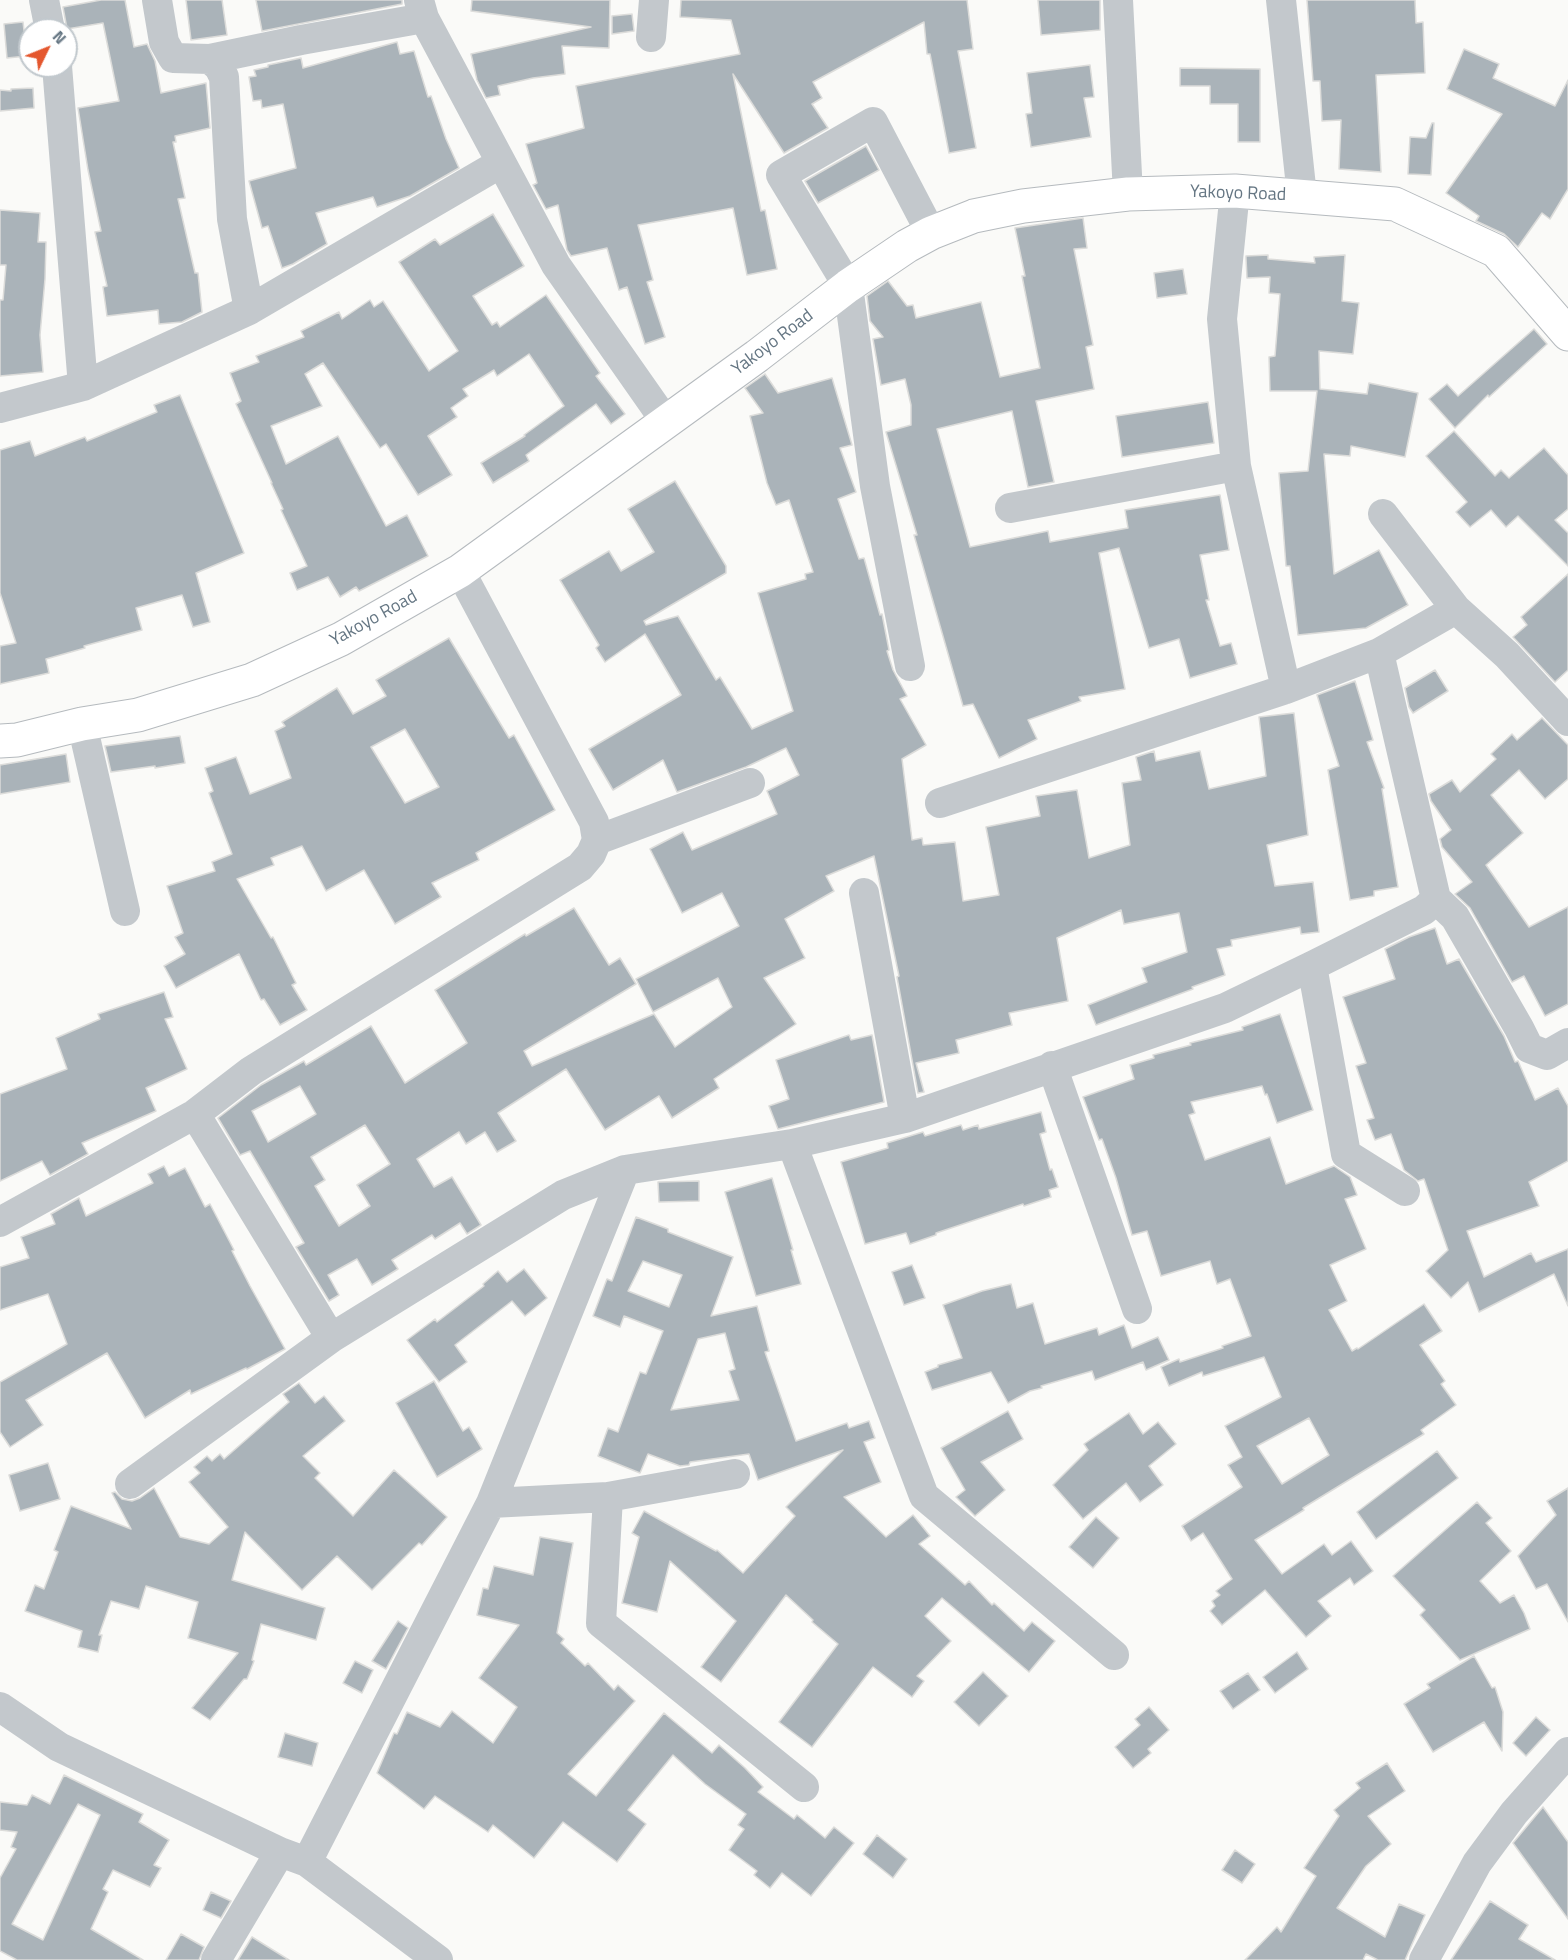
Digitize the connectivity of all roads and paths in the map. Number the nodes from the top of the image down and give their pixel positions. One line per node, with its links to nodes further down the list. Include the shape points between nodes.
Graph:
1 (44, 0): 7 (street)
2 (157, 0): 9 (street, via 164,42 173,58)
3 (654, 0): 8 (street)
4 (1118, 0): 13 (street)
5 (1281, 0): 14 (street)
6 (422, 9): 9 (street); 11 (street)
7 (48, 18)
8 (651, 37)
9 (210, 59): 17 (street, via 224,77 232,219)
10 (58, 78): 19 (street)
11 (501, 163): 17 (street); 21 (street, via 556,265)
12 (1235, 191): 13 (main road, Yakoyo Road); 14 (main road, Yakoyo Road); 22 (street, via 1222,319)
13 (1128, 194): 15 (main road, Yakoyo Road, via 1023,206 974,216)
14 (1302, 196): 18 (main road, Yakoyo Road, via 1395,204 1496,251)
15 (931, 233): 16 (main road, Yakoyo Road); 16 (street, via 873,122 781,175)
16 (848, 286): 21 (main road, Yakoyo Road); 28 (street, via 875,486)
17 (249, 310): 19 (street)
18 (1568, 334)
19 (83, 386): 20 (street)
20 (0, 408)
21 (666, 422): 25 (main road, Yakoyo Road)
22 (1236, 466): 23 (street); 29 (street)
23 (1010, 508)
24 (1383, 514): 26 (street)
25 (460, 571): 31 (main road, Yakoyo Road, via 341,639 252,680 138,715); 35 (street, via 594,822)
26 (1456, 609): 27 (street); 30 (street, via 1507,655)
27 (1379, 653): 29 (street); 37 (street)
28 (910, 666)
29 (1286, 689): 34 (street)
30 (1568, 721)
31 (82, 724): 32 (main road, Yakoyo Road); 38 (street)
32 (0, 741)
33 (750, 783): 35 (street)
34 (940, 803)
35 (597, 840): 42 (street, via 580,867 278,1053)
36 (864, 893): 43 (street)
37 (1436, 899): 39 (street, via 1424,910); 40 (street, via 1455,917 1528,1048 1547,1055)
38 (125, 911)
39 (1312, 966): 41 (street, via 1225,1008); 46 (street, via 1346,1154)
40 (1568, 1043)
41 (1052, 1066): 43 (street); 48 (street)
42 (195, 1114): 47 (street); 49 (street)
43 (905, 1118): 44 (street)
44 (792, 1144): 45 (street); 54 (street, via 924,1496)
45 (625, 1170): 49 (street, via 563,1195); 53 (street)
46 (1405, 1191)
47 (0, 1222)
48 (1137, 1309)
49 (331, 1338): 51 (street)
50 (735, 1474): 52 (street)
51 (130, 1484)
52 (608, 1497): 53 (street); 57 (street, via 601,1623)
53 (491, 1503): 58 (street)
54 (1114, 1655)
55 (0, 1707): 58 (street, via 59,1747)
56 (1568, 1752): 61 (street, via 1477,1863)
57 (804, 1787)
58 (293, 1857): 59 (street); 60 (street)
59 (216, 1960)
60 (438, 1960)
61 (1424, 1960)

